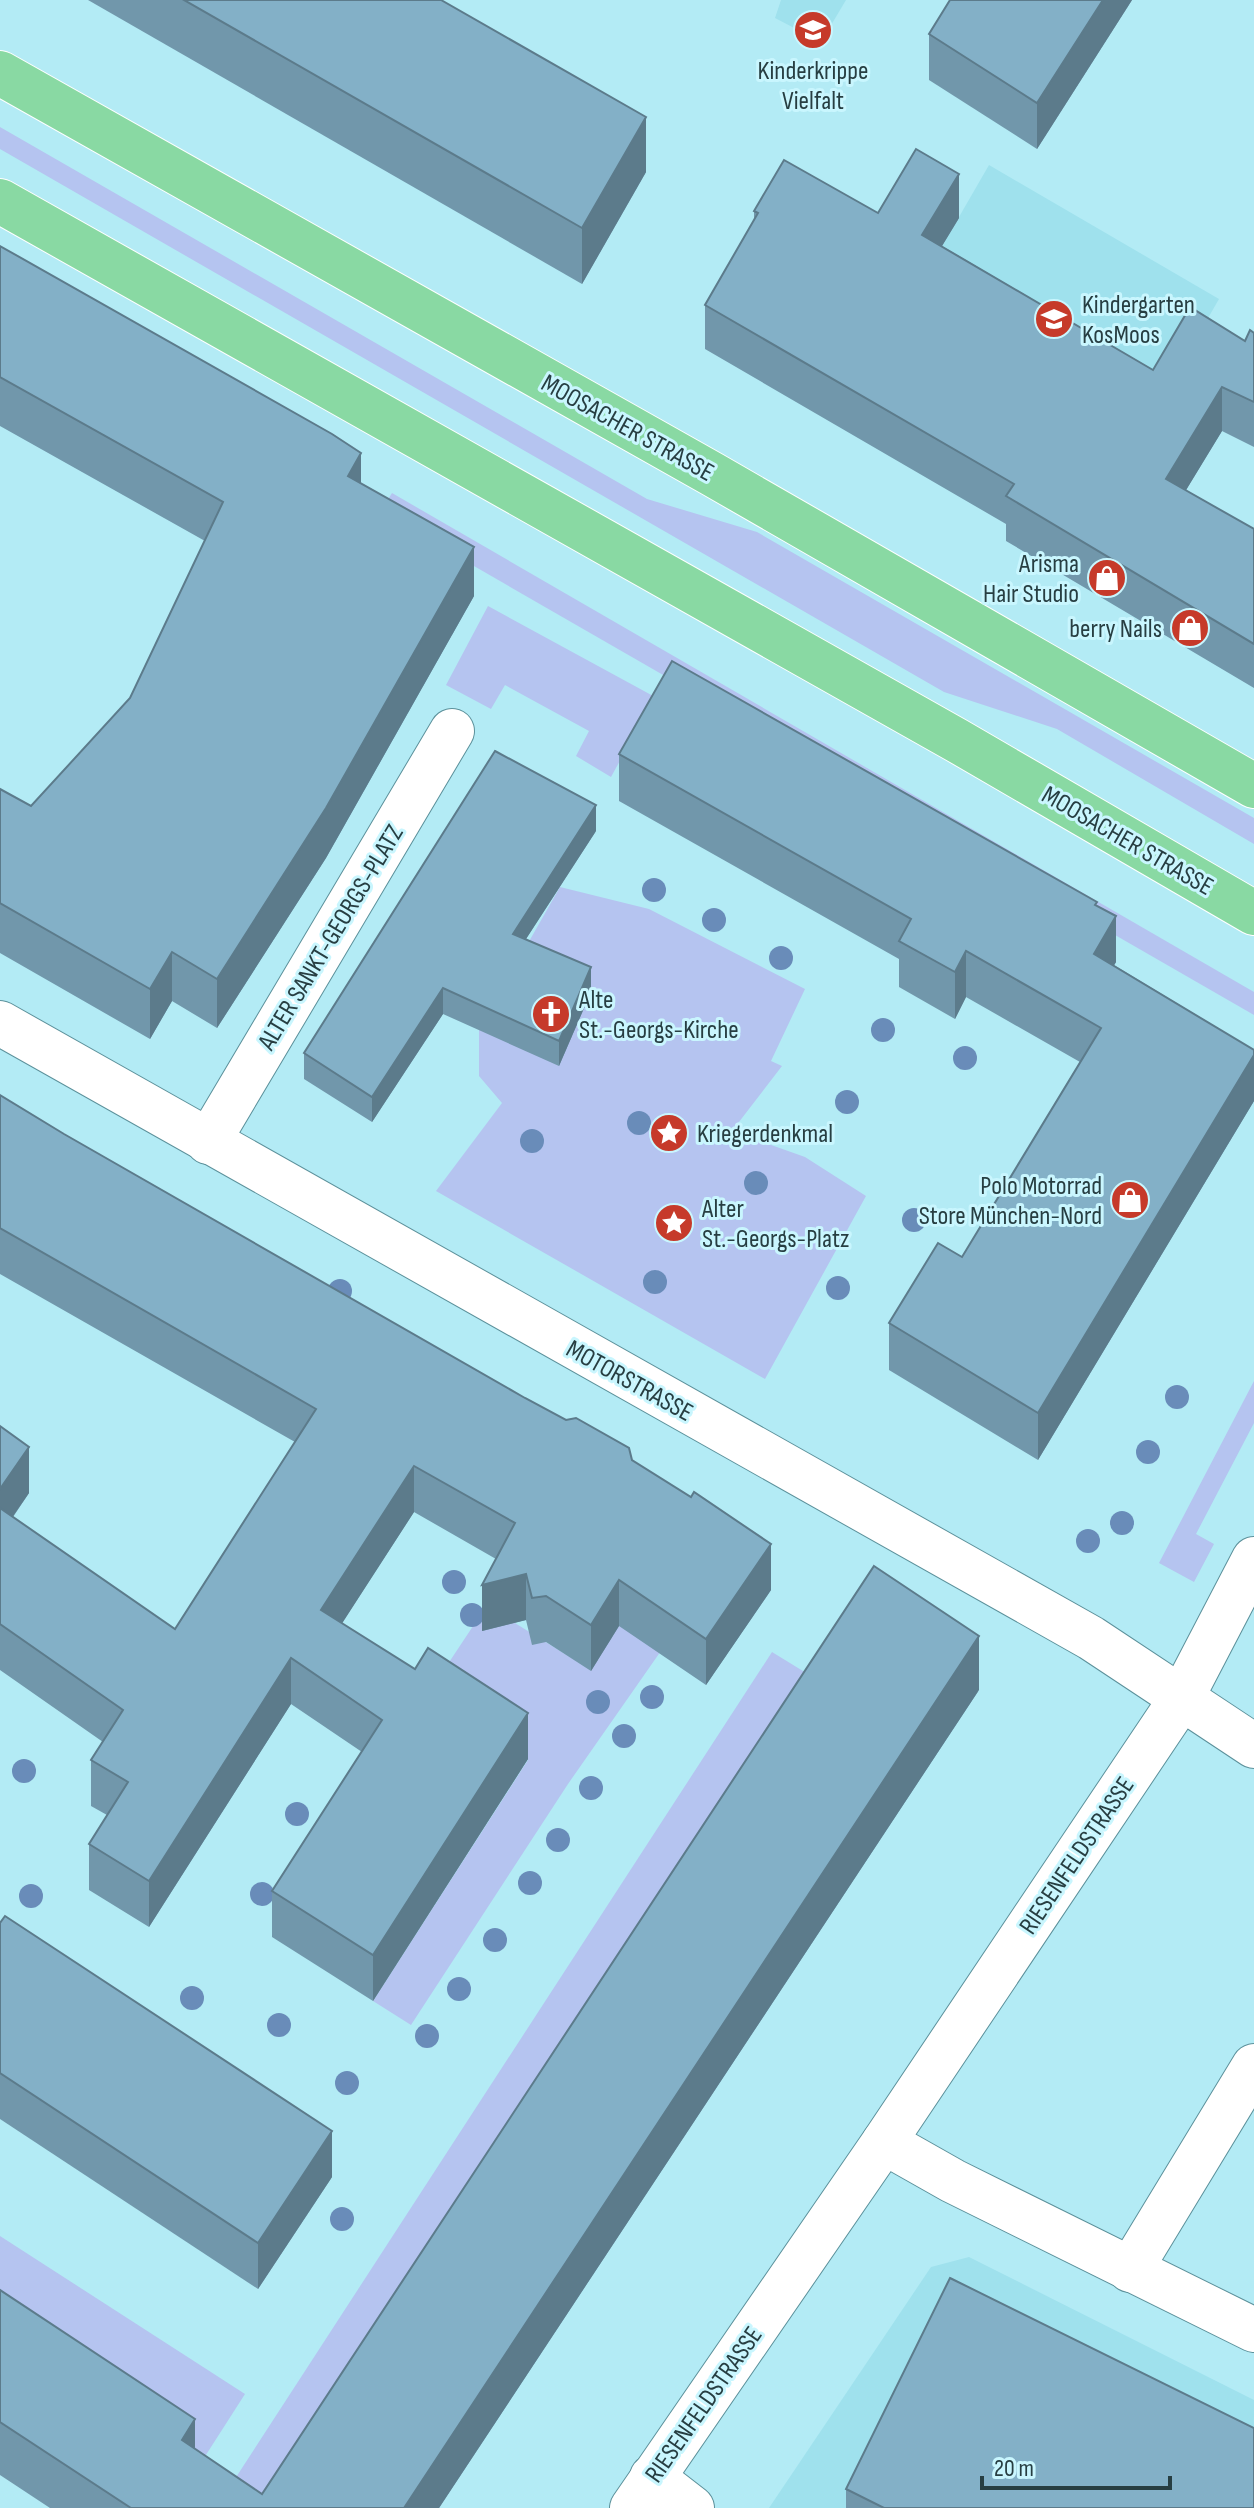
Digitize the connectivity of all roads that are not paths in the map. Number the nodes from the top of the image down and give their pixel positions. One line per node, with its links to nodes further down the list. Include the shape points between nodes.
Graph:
1 (0, 73): 4 (main road, MOOSACHER STRASSE)
2 (0, 201): 5 (main road, MOOSACHER STRASSE)
3 (452, 731): 7 (street, ALTER SANKT-GEORGS-PLATZ)
4 (1254, 786)
5 (1254, 913)
6 (0, 1023): 7 (street, MOTORSTRASSE)
7 (208, 1142): 9 (street, MOTORSTRASSE, via 1091,1638)
8 (1254, 1559): 9 (street, RIESENFELDSTRASSE)
9 (1181, 1699): 10 (street, MOTORSTRASSE); 12 (street, RIESENFELDSTRASSE)
10 (1254, 1746)
11 (1254, 2066): 13 (street)
12 (884, 2142): 13 (street); 15 (street, RIESENFELDSTRASSE)
13 (1130, 2270): 14 (street)
14 (1254, 2330)
15 (642, 2493): 16 (street)
16 (692, 2508)

